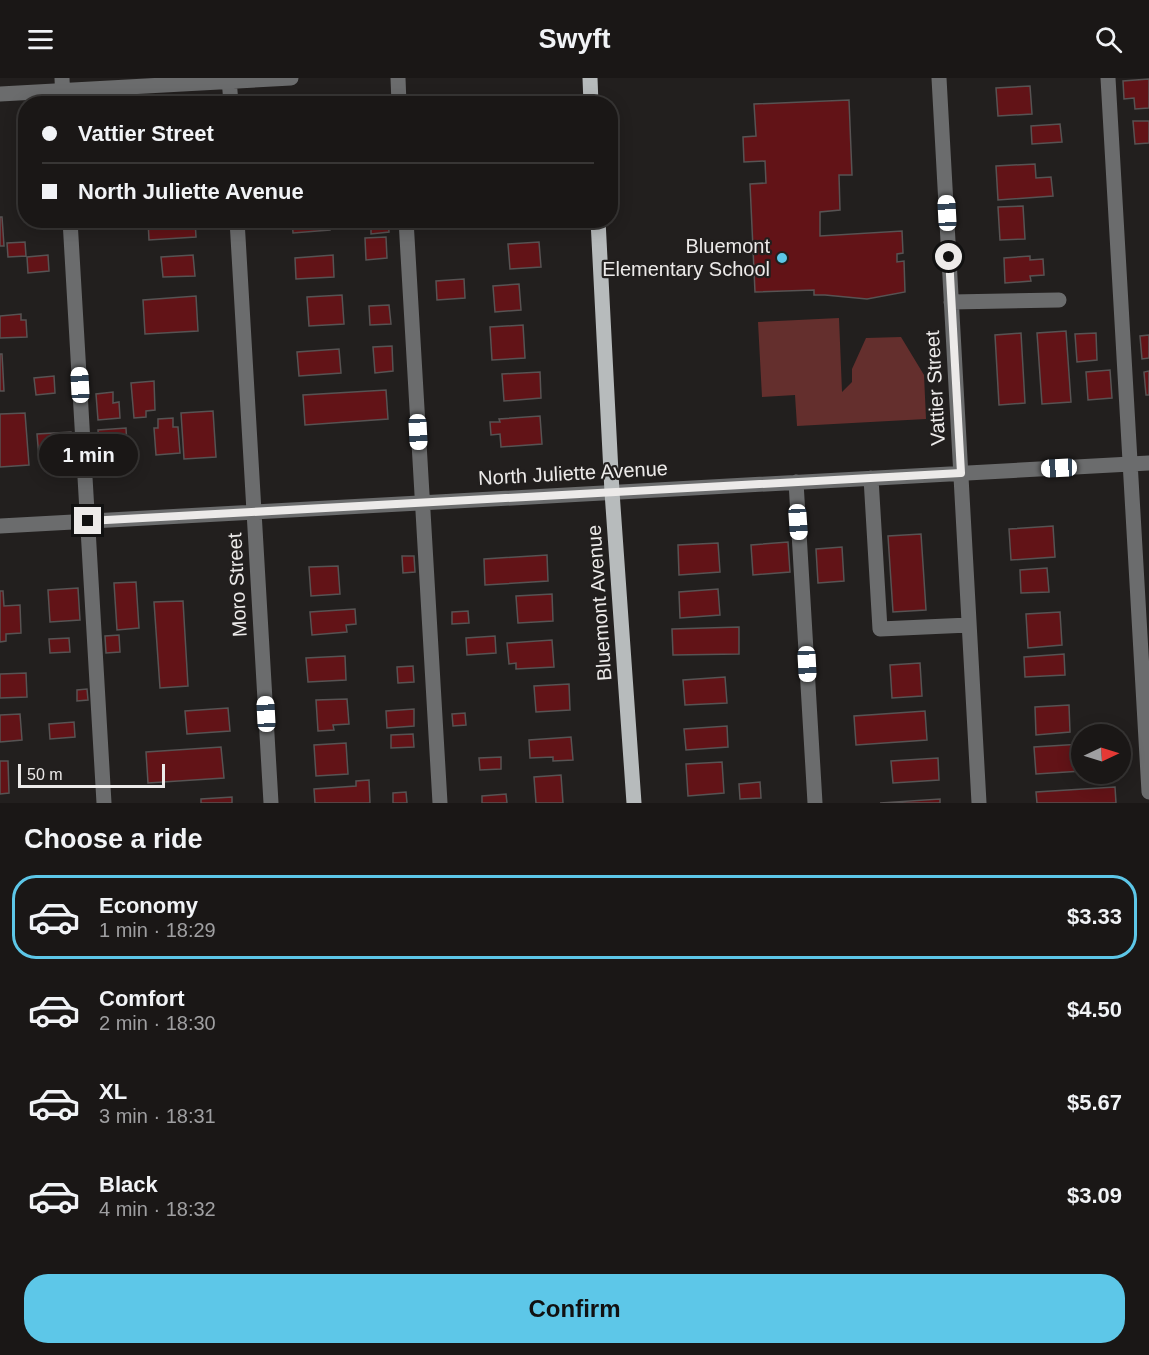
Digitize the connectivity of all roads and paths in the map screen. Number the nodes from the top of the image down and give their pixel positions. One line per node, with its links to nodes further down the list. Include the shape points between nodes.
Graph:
1 (291, 78): 6 (street)
2 (398, 78): 11 (street)
3 (590, 78): 12 (main road)
4 (939, 78): 18 (street, Vattier Street)
5 (1108, 78): 20 (street)
6 (229, 80): 7 (street); 10 (street)
7 (116, 83): 8 (street)
8 (62, 91): 9 (street)
9 (0, 94)
10 (230, 96)
11 (399, 96)
12 (591, 96)
13 (70, 228): 27 (street)
14 (237, 228): 26 (street, Moro Street)
15 (406, 228): 25 (street)
16 (598, 228): 24 (main road, Bluemont Avenue)
17 (1059, 300): 18 (street)
18 (951, 302): 21 (street, Vattier Street)
19 (1149, 463): 20 (street, North Juliette Avenue)
20 (1130, 464): 21 (street, North Juliette Avenue); 30 (street)
21 (961, 473): 22 (street, North Juliette Avenue); 29 (street, Vattier Street)
22 (871, 478): 23 (street, North Juliette Avenue); 29 (street, via 879,628)
23 (796, 482): 24 (street, North Juliette Avenue); 35 (street)
24 (612, 492): 25 (street, North Juliette Avenue); 34 (main road, Bluemont Avenue)
25 (422, 502): 26 (street, North Juliette Avenue); 33 (street)
26 (254, 512): 27 (street, North Juliette Avenue); 32 (street, Moro Street)
27 (88, 521): 28 (street, North Juliette Avenue); 31 (street)
28 (0, 526)
29 (969, 625): 36 (street, Vattier Street)
30 (1149, 792)
31 (104, 803)
32 (271, 803)
33 (440, 803)
34 (633, 803)
35 (815, 803)
36 (979, 803)

